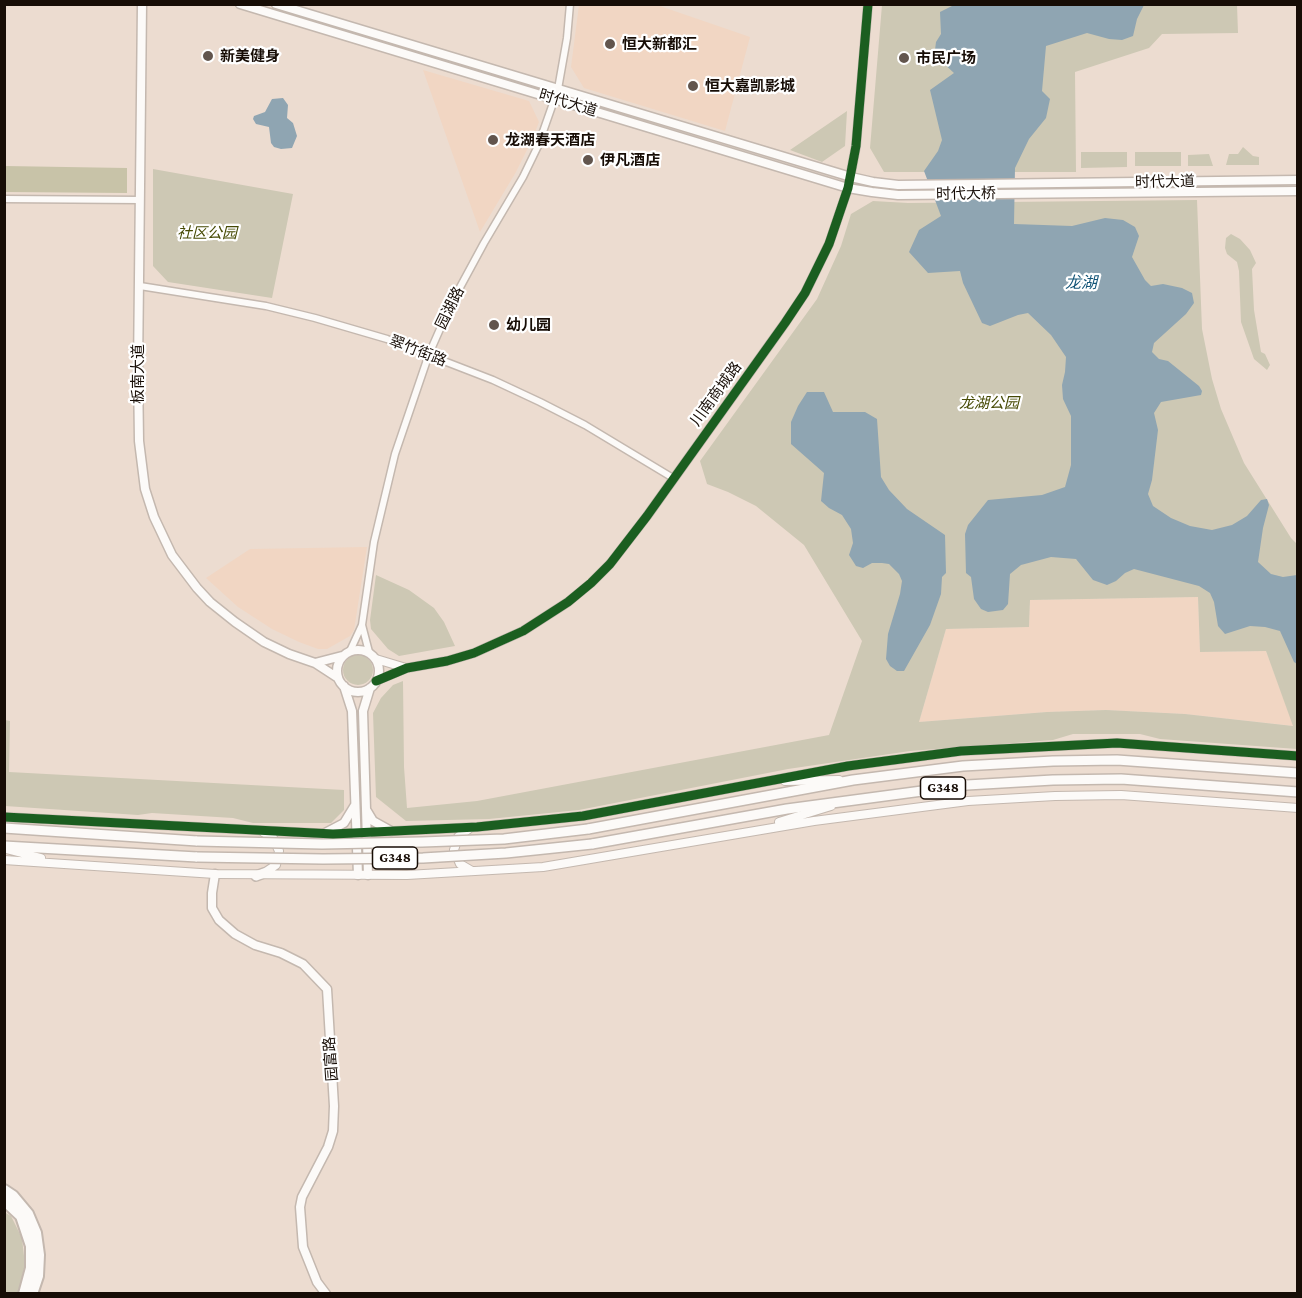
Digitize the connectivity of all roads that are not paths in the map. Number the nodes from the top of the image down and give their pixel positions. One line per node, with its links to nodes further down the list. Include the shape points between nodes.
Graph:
1 (142, 4): 17 (main road, 板南大道)
2 (240, 4): 7 (main road, 时代大道)
3 (276, 4): 6 (main road, 时代大道)
4 (570, 4): 6 (street, 园湖路)
5 (868, 4): 8 (street, 川南商城路)
6 (558, 89): 7 (street, 园湖路); 8 (main road, 时代大道)
7 (555, 99): 12 (main road, 时代大道); 19 (street, 园湖路, via 523,177 451,304)
8 (850, 177): 11 (main road, 时代大道); 12 (street, 川南商城路)
9 (1298, 180): 10 (main road, 时代大道)
10 (1033, 183): 11 (main road, 时代大桥)
11 (898, 185)
12 (848, 188): 15 (main road, 时代大道); 20 (street, 川南商城路, via 833,234 805,293)
13 (1298, 191): 14 (main road, 时代大道)
14 (1034, 194): 15 (main road, 时代大桥)
15 (898, 195)
16 (4, 199): 17 (street)
17 (140, 200): 18 (main road, 板南大道)
18 (140, 286): 19 (street, 翠竹街路, via 305,315); 24 (main road, 板南大道, via 141,466 145,489 172,555 197,588 235,622 264,642)
19 (429, 354): 20 (street, 翠竹街路, via 567,416); 21 (street, 园湖路, via 395,454 374,542)
20 (673, 478): 25 (street, 川南商城路, via 610,564 568,602 523,631 482,650)
21 (362, 626): 22 (street); 23 (street)
22 (346, 654): 23 (main road, via 360,650); 24 (main road); 26 (main road, via 338,664)
23 (372, 656): 25 (street); 27 (main road, via 379,667)
24 (315, 663): 26 (main road, 板南大道)
25 (407, 668): 27 (street)
26 (341, 682): 27 (main road, via 357,691); 34 (main road, via 352,711)
27 (373, 684): 36 (main road, via 363,711)
28 (1298, 756): 31 (street, via 1117,743 930,754)
29 (1298, 773): 30 (highway, G348, via 1117,760 1053,761 963,766)
30 (852, 780): 31 (street); 39 (highway, G348, bridge, via 588,829 504,839 322,844 197,841)
31 (763, 781): 38 (street, via 583,816)
32 (1298, 792): 33 (highway, G348, via 1121,780 1053,780 967,785)
33 (855, 799): 42 (street); 46 (highway, G348, bridge, via 592,844 423,858 197,856)
34 (356, 804): 44 (main road, via 344,823); 45 (main road)
35 (1298, 808): 42 (street, via 1121,795 1054,796 968,801)
36 (366, 809): 41 (main road, via 373,821); 43 (main road)
37 (4, 819): 40 (street)
38 (477, 827): 41 (street); 49 (street, via 458,837 454,850 465,868)
39 (4, 828)
40 (259, 831): 44 (street); 51 (street, via 273,838 279,851 276,865)
41 (391, 831): 43 (street)
42 (749, 831): 49 (street, via 543,867)
43 (366, 832): 45 (street); 53 (main road)
44 (325, 833): 45 (street)
45 (356, 833): 52 (main road)
46 (4, 847): 48 (street)
47 (4, 860): 48 (street)
48 (54, 862): 50 (street)
49 (479, 871): 53 (street)
50 (215, 874): 51 (street); 58 (main road, 园富路, via 212,908 219,921 255,945 303,964 327,989 333,1131 300,1207 303,1247 317,1282)
51 (260, 875): 52 (street)
52 (358, 875): 53 (street)
53 (368, 875)
54 (4, 1190): 57 (highway, via 28,1214 36,1233 38,1276)
55 (4, 1200): 56 (highway, via 21,1216 31,1246 31,1268)
56 (24, 1293)
57 (32, 1293)
58 (326, 1293)

